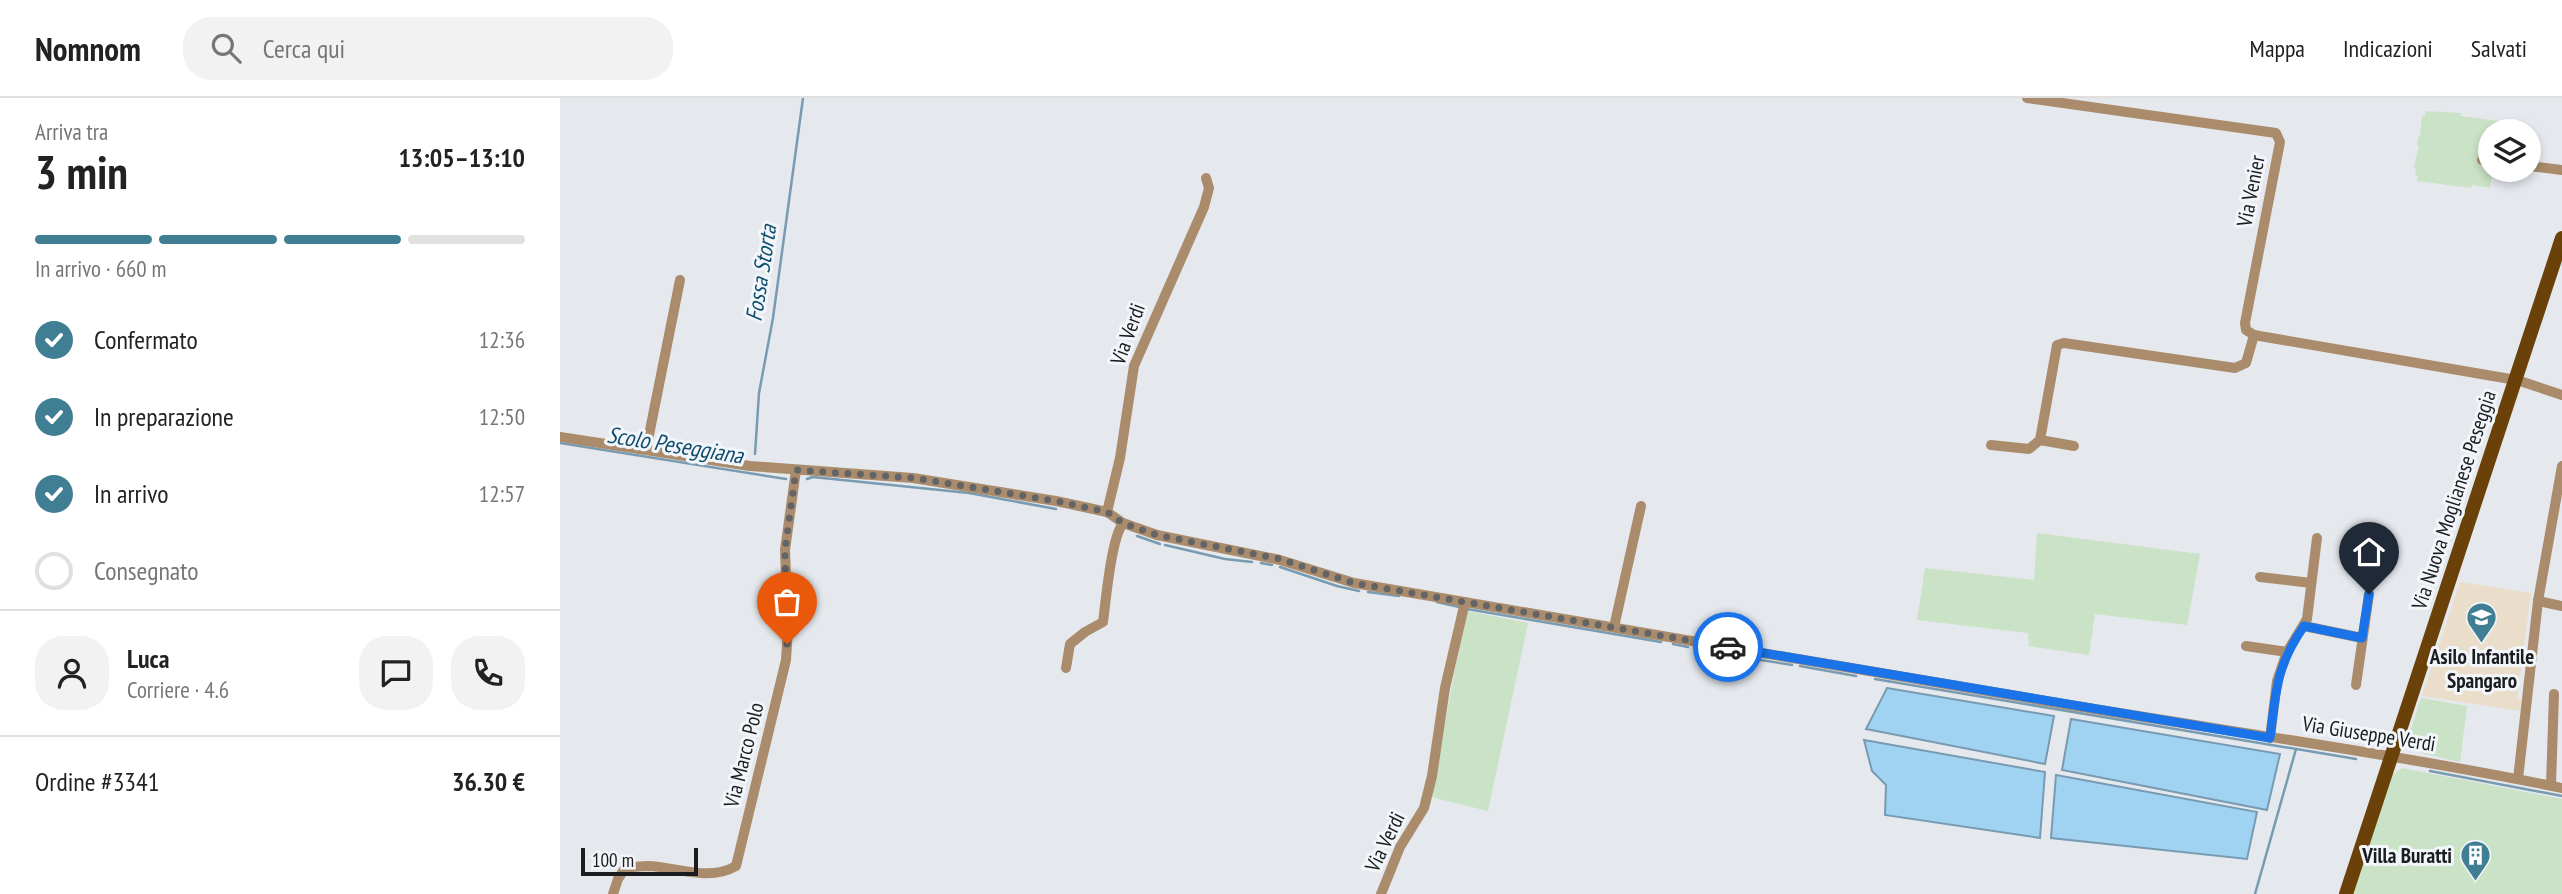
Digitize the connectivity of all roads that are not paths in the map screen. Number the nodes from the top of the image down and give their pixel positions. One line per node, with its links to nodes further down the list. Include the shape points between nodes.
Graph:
1 (2027, 98): 7 (street, Via Venier, via 2267,130 2279,136 2245,323)
2 (2541, 167): 3 (street)
3 (2562, 170)
4 (1206, 178): 19 (street, Via Verdi, via 1209,188 1204,207 1134,366)
5 (2562, 238): 8 (main road, Via Nuova Moglianese Peseggia)
6 (680, 280): 14 (street)
7 (2254, 335): 8 (street); 11 (street, via 2246,363 2235,368 2057,345)
8 (2520, 381): 9 (street); 39 (main road, Via Nuova Moglianese Peseggia)
9 (2562, 395)
10 (560, 437): 14 (street, Via Giuseppe Verdi)
11 (2040, 440): 12 (street, via 2029,449); 13 (street)
12 (1991, 445)
13 (2074, 446)
14 (646, 450): 16 (street, Via Giuseppe Verdi)
15 (2562, 466): 17 (street)
16 (796, 470): 19 (street, Via Giuseppe Verdi, via 914,478); 42 (street, Via Marco Polo, via 785,550 786,660 736,866 725,873 708,874 647,866 625,868)
17 (2561, 481): 21 (street)
18 (1641, 506): 31 (street)
19 (1107, 512): 20 (street, Via Giuseppe Verdi)
20 (1123, 523): 28 (street, Via Giuseppe Verdi, via 1157,535 1280,559 1354,583); 35 (street, via 1102,622 1070,644)
21 (2550, 536): 23 (street); 27 (street)
22 (2317, 538): 25 (street)
23 (2562, 538)
24 (2260, 577): 25 (street)
25 (2311, 583): 30 (street)
26 (2369, 594): 32 (street)
27 (2538, 601): 29 (street); 40 (street)
28 (1465, 602): 31 (street, Via Giuseppe Verdi); 43 (street, Via Verdi, via 1424,808 1399,847)
29 (2562, 606)
30 (2304, 626): 32 (street); 34 (street)
31 (1614, 627): 38 (street, Via Giuseppe Verdi)
32 (2362, 638): 36 (street)
33 (2245, 646): 34 (street)
34 (2287, 652): 38 (street, via 2277,681)
35 (1066, 668)
36 (2356, 685)
37 (2554, 694): 41 (street)
38 (2270, 738): 39 (street, Via Giuseppe Verdi)
39 (2392, 755): 40 (street, Via Giuseppe Verdi); 44 (main road, Via Nuova Moglianese Peseggia)
40 (2518, 779): 41 (street, Via Giuseppe Verdi)
41 (2556, 787)
42 (613, 894)
43 (1381, 894)
44 (2346, 894)

